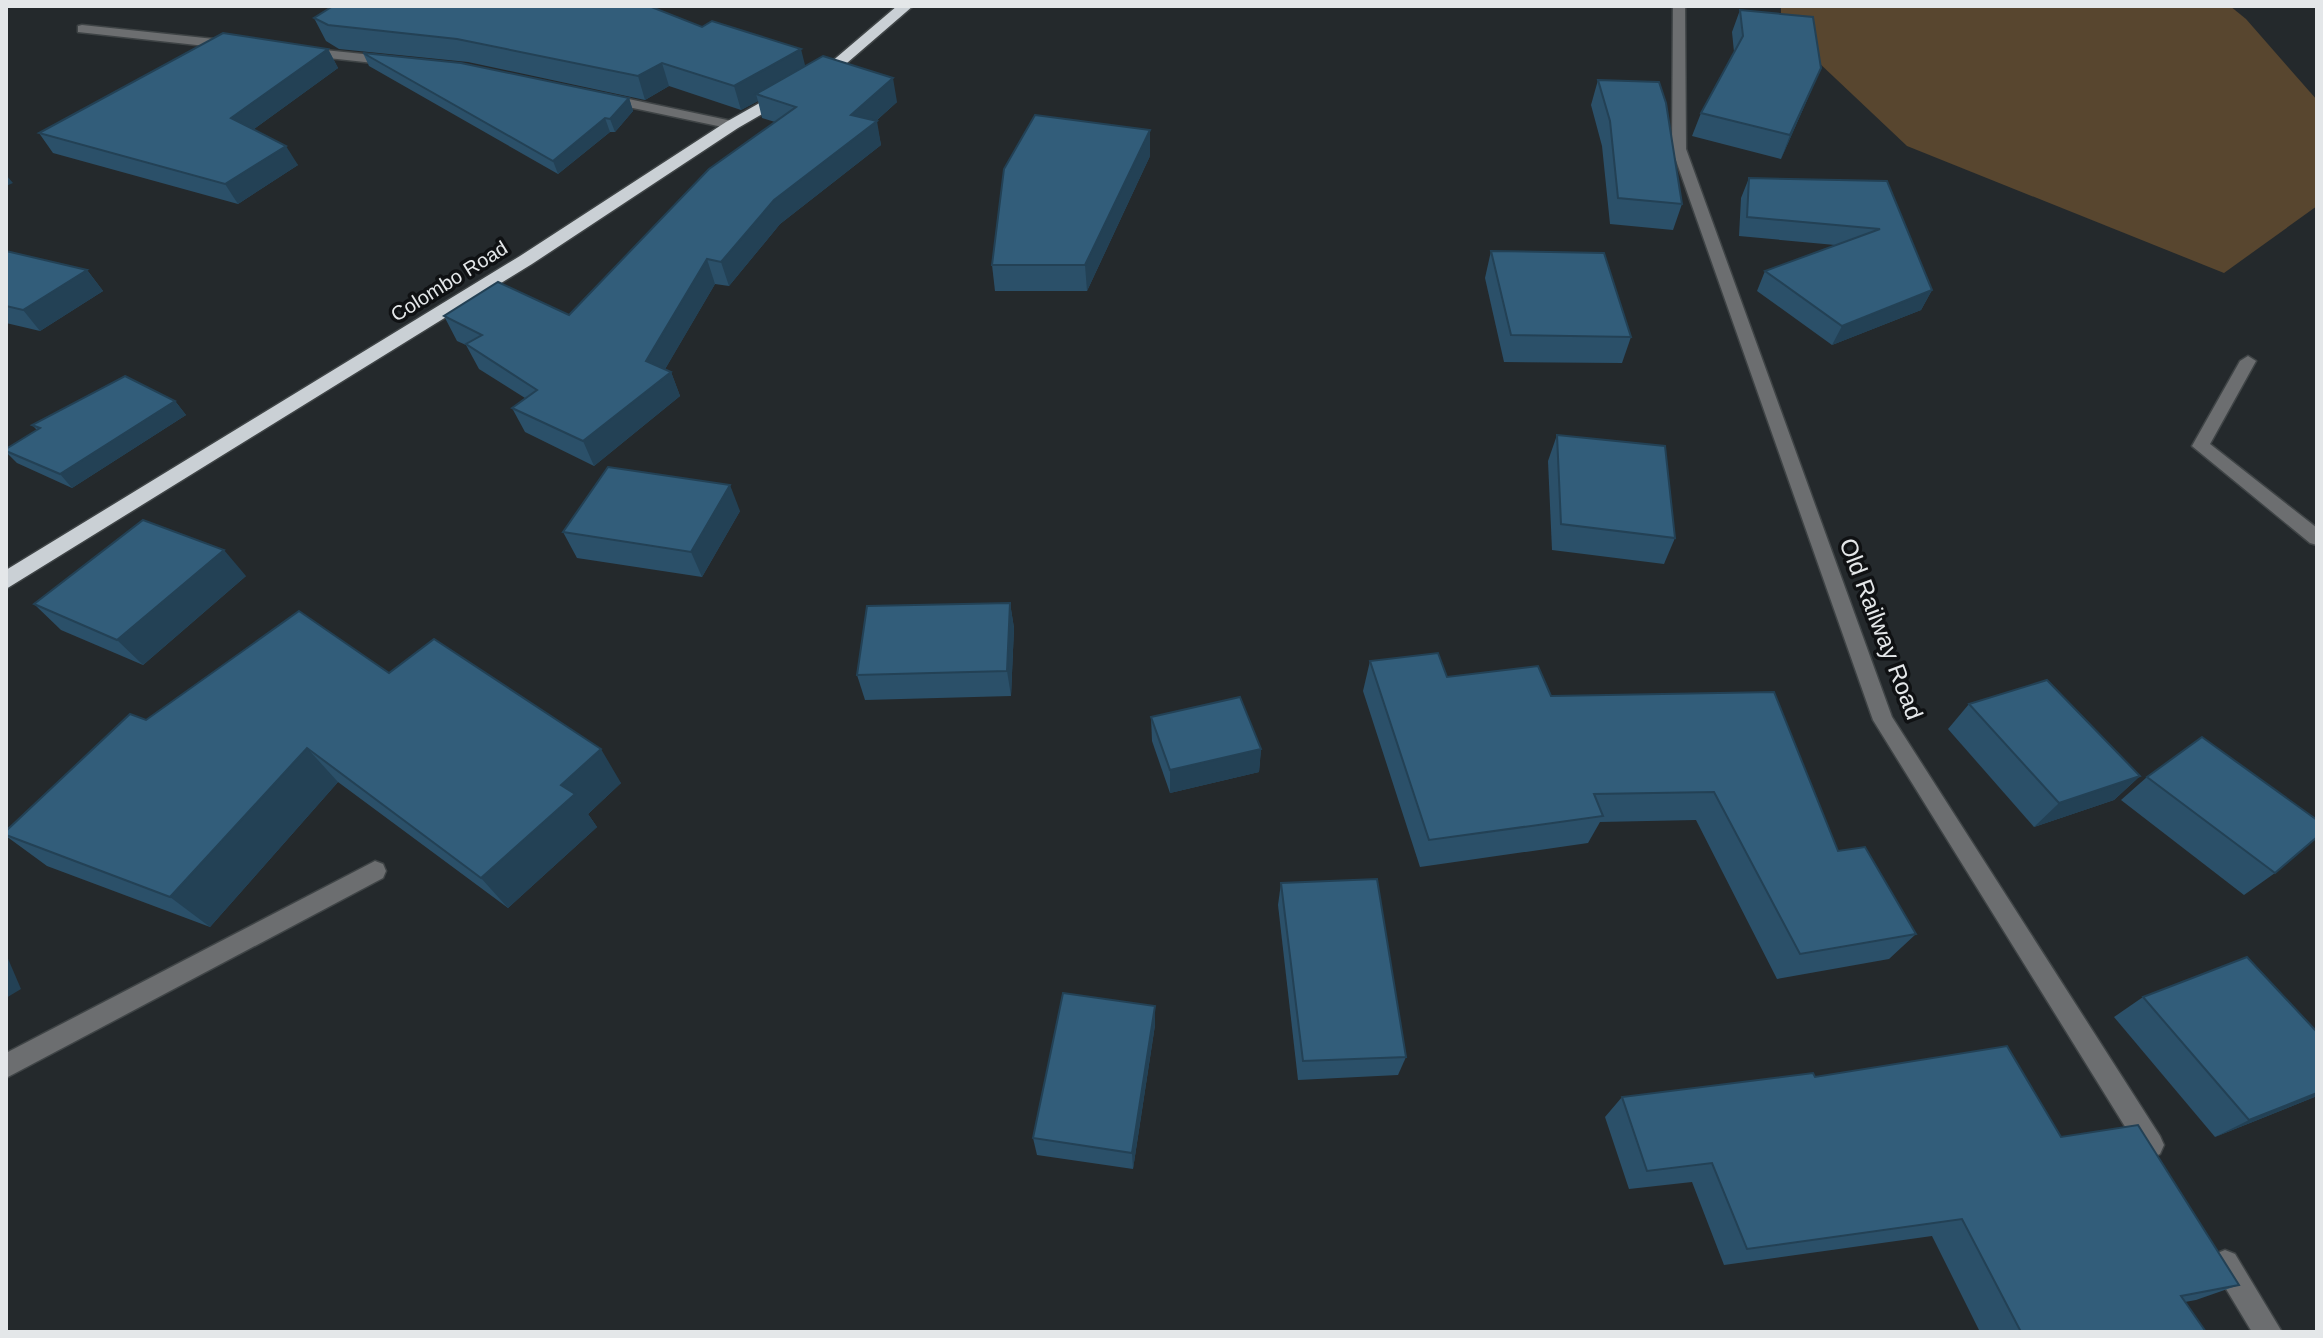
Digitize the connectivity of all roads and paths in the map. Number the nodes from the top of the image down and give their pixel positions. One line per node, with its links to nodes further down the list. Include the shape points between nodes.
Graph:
1 (906, 6): 8 (highway, Colombo Road, via 835,66)
2 (1679, 6): 14 (street, Old Railway Road, via 1679,149 1883,720)
3 (82, 29): 4 (street)
4 (249, 46)
5 (294, 51): 6 (street)
6 (404, 62)
7 (592, 95): 8 (street)
8 (732, 125): 11 (highway, Colombo Road, via 526,260)
9 (2248, 361): 10 (street, via 2201,446)
10 (2317, 538)
11 (6, 581)
12 (375, 871): 13 (street)
13 (6, 1066)
14 (2159, 1159)
15 (2218, 1252): 16 (street)
16 (2268, 1332)

